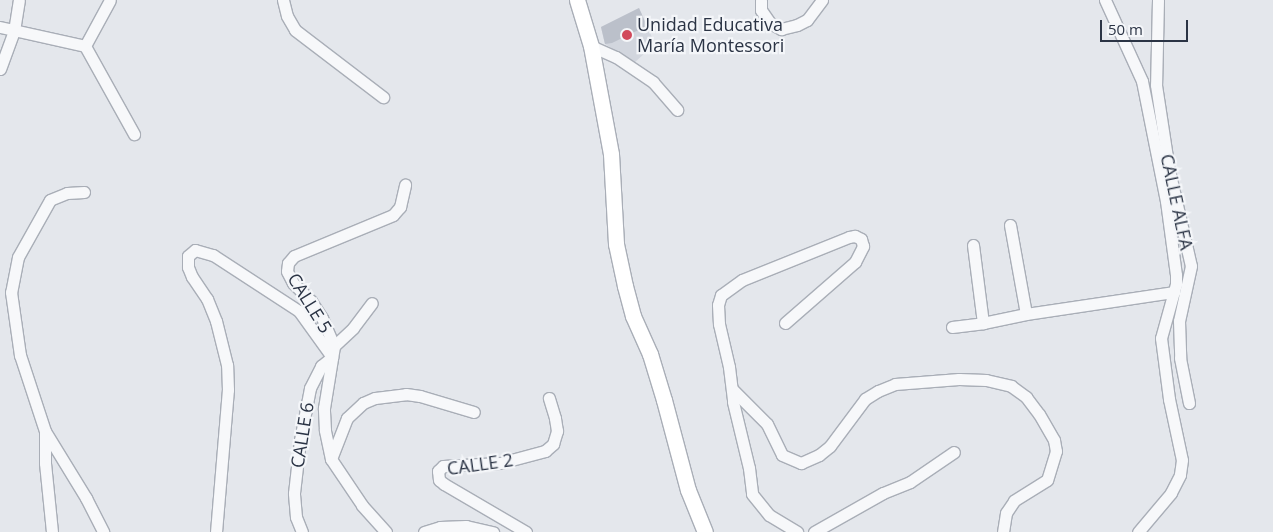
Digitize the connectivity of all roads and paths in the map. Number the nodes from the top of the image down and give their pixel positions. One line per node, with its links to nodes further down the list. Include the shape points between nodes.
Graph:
1 (20, 0): 10 (street)
2 (110, 0): 11 (street)
3 (283, 0): 14 (street, via 294,30)
4 (577, 0): 12 (street)
5 (760, 0): 6 (street, via 761,10 770,24 781,29 807,20)
6 (822, 0)
7 (1105, 0): 21 (street, via 1142,81 1166,201 1176,275)
8 (1158, 0): 30 (street, CALLE ALFA, via 1156,85 1169,170 1191,266 1179,321 1180,358)
9 (0, 27): 10 (street)
10 (14, 31): 11 (street); 13 (street)
11 (84, 46): 16 (street)
12 (591, 46): 15 (street, via 616,57 653,82); 43 (street, via 612,154 616,244 625,286 650,354 688,490)
13 (0, 70)
14 (383, 97)
15 (677, 110)
16 (134, 134)
17 (406, 185): 27 (street, CALLE 5, via 400,206 393,215 294,256 288,263 287,272 293,283 322,318)
18 (84, 192): 32 (street, via 67,193 50,200 18,258 12,292 20,355)
19 (1010, 226): 23 (street)
20 (974, 245): 25 (street)
21 (1174, 292): 23 (street); 47 (street, via 1161,338 1168,399 1182,460 1180,474 1171,493)
22 (372, 303): 27 (street, CALLE 6)
23 (1026, 314): 25 (street)
24 (785, 322): 28 (street, via 855,262 863,246 861,239 849,237 751,276 721,295 719,324)
25 (983, 322): 26 (street)
26 (952, 328)
27 (333, 351): 34 (street, via 324,408); 37 (street, via 299,311 213,255 195,250 188,256 192,277 208,299 216,321 227,365 228,390); 38 (street, CALLE 6, via 310,388 300,440 294,493 296,517)
28 (732, 389): 44 (street, via 752,494 769,515); 46 (street, via 767,424 782,455 801,463 830,446 865,400 895,384 959,379 986,380 1011,386 1026,397 1039,414 1056,450 1047,480 1014,501 1006,514)
29 (549, 398): 42 (street, CALLE 2, via 557,431 553,444 545,451 500,463 444,466 438,471 438,480)
30 (1189, 403)
31 (474, 412): 34 (street, via 406,394 375,398 363,403 348,418)
32 (45, 431): 35 (street); 36 (street)
33 (954, 452): 45 (street, via 910,482 883,493)
34 (331, 458): 39 (street, via 362,505)
35 (52, 532)
36 (103, 532)
37 (216, 532)
38 (302, 532)
39 (386, 532)
40 (424, 532): 41 (street, via 440,527 466,526)
41 (493, 532)
42 (526, 532)
43 (705, 532)
44 (797, 532)
45 (814, 532)
46 (1003, 532)
47 (1138, 532)

